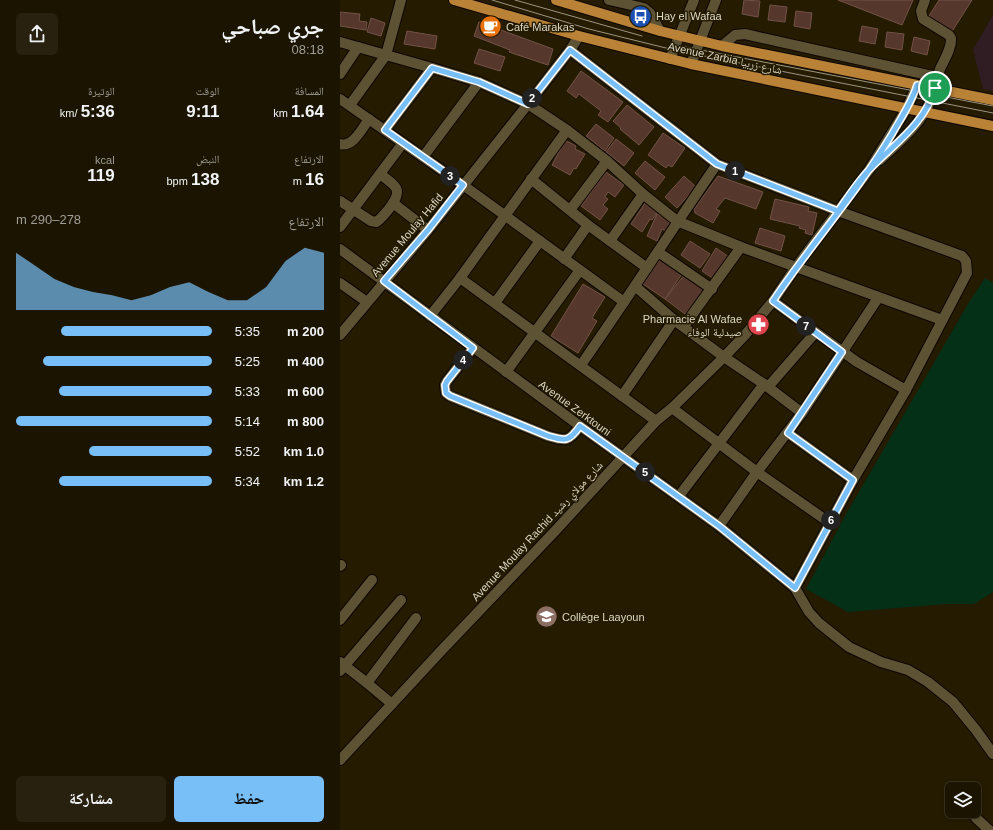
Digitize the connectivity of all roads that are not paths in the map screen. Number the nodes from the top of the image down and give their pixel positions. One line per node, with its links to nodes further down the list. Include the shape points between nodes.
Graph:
1 (401, 0): 17 (street)
2 (454, 0): 10 (main road, Avenue Zarbia شارع زربيا)
3 (556, 0): 8 (main road, Avenue Zarbia شارع زربيا)
4 (608, 0): 9 (street, via 644,8)
5 (694, 0): 11 (street)
6 (716, 0): 12 (street)
7 (925, 0): 22 (street, Avenue Moulay Rachid شارع مولاي رشيد, via 921,11 923,19 951,38 951,45)
8 (573, 2): 9 (main road, Avenue Zarbia شارع زربيا)
9 (660, 31): 11 (main road, Avenue Zarbia شارع زربيا)
10 (579, 36): 16 (street, Avenue Moulay Hafid); 18 (main road, Avenue Zarbia شارع زربيا)
11 (679, 36): 12 (main road, Avenue Zarbia شارع زربيا); 18 (street)
12 (700, 41): 14 (main road, Avenue Zarbia شارع زربيا); 19 (street)
13 (340, 42): 15 (street)
14 (722, 46): 22 (street, via 734,35 745,34); 24 (main road, Avenue Zarbia شارع زربيا)
15 (358, 47): 17 (street); 21 (street)
16 (570, 50): 28 (street, Avenue Moulay Hafid); 40 (street)
17 (386, 55): 20 (street); 29 (street)
18 (670, 59): 19 (main road, Avenue Zarbia شارع زربيا)
19 (691, 64): 30 (main road, Avenue Zarbia شارع زربيا)
20 (432, 68): 23 (street); 34 (street)
21 (340, 74)
22 (937, 77): 25 (street, Avenue Moulay Rachid شارع مولاي رشيد)
23 (479, 82): 28 (street); 38 (street)
24 (917, 85): 25 (main road, Avenue Zarbia شارع زربيا); 30 (street, Avenue Moulay Rachid شارع مولاي رشيد)
25 (935, 88): 27 (main road, Avenue Zarbia شارع زربيا); 31 (street, Avenue Moulay Rachid شارع مولاي رشيد)
26 (340, 99): 29 (street)
27 (993, 100)
28 (528, 104): 35 (street); 44 (street, Avenue Moulay Hafid)
29 (350, 105): 32 (street)
30 (907, 108): 31 (main road, Avenue Zarbia شارع زربيا); 41 (street, Avenue Moulay Rachid شارع مولاي رشيد)
31 (925, 112): 33 (main road, Avenue Zarbia شارع زربيا); 41 (street, Avenue Moulay Rachid شارع مولاي رشيد, via 902,140)
32 (369, 119): 34 (street); 37 (street, via 351,142)
33 (993, 126)
34 (385, 130): 36 (street)
35 (567, 130): 39 (street); 43 (street)
36 (403, 143): 38 (street); 42 (street)
37 (340, 144)
38 (423, 157): 44 (street)
39 (606, 161): 45 (street); 49 (street)
40 (717, 164): 50 (street); 52 (street)
41 (869, 170): 50 (street, Avenue Moulay Rachid شارع مولاي رشيد)
42 (380, 174): 47 (street, via 396,187 397,197); 48 (street)
43 (531, 180): 49 (street); 51 (street)
44 (463, 185): 51 (street); 55 (street, Avenue Moulay Hafid)
45 (643, 194): 52 (street); 56 (street)
46 (340, 201): 48 (street)
47 (392, 203): 48 (street, via 376,222); 55 (street)
48 (353, 210): 54 (street)
49 (570, 210): 53 (street)
50 (838, 211): 62 (street, Avenue Moulay Rachid شارع مولاي رشيد); 77 (street, via 962,256 966,261 967,273)
51 (505, 216): 57 (street); 65 (street)
52 (678, 221): 58 (street); 60 (street)
53 (588, 225): 56 (street); 61 (street)
54 (340, 227)
55 (428, 230): 66 (street, Avenue Moulay Hafid)
56 (610, 240): 63 (street)
57 (540, 241): 61 (street); 74 (street)
58 (741, 247): 62 (street); 69 (street)
59 (340, 249): 66 (street, Avenue Zerktouni)
60 (658, 252): 63 (street); 69 (street)
61 (564, 258): 64 (street)
62 (796, 267): 70 (street); 71 (street, Avenue Moulay Rachid شارع مولاي رشيد)
63 (647, 268): 68 (street)
64 (580, 270): 73 (street); 80 (street)
65 (460, 278): 74 (street); 75 (street)
66 (384, 281): 72 (street, Avenue Moulay Hafid); 75 (street, Avenue Zerktouni)
67 (340, 282): 72 (street)
68 (635, 286): 73 (street); 76 (street)
69 (712, 289): 78 (street)
70 (878, 298): 77 (street); 83 (street)
71 (773, 301): 81 (street); 84 (street, Avenue Moulay Rachid شارع مولاي رشيد)
72 (367, 302): 79 (street, Avenue Moulay Hafid)
73 (624, 302): 85 (street)
74 (495, 303): 80 (street)
75 (430, 316): 82 (street, Avenue Zerktouni)
76 (674, 320): 78 (street); 89 (street)
77 (942, 320): 88 (street)
78 (684, 326): 84 (street)
79 (342, 329)
80 (536, 332): 85 (street); 86 (street)
81 (815, 332): 83 (street); 87 (street)
82 (473, 348): 86 (street, Avenue Zerktouni); 93 (street, via 445,385 446,393 450,396 548,436 564,440 572,437)
83 (842, 352): 88 (street); 91 (street)
84 (724, 357): 87 (street); 90 (street, Avenue Moulay Rachid شارع مولاي رشيد)
85 (581, 365): 89 (street)
86 (506, 372): 93 (street, Avenue Zerktouni)
87 (766, 385): 91 (street); 95 (street)
88 (906, 390): 98 (street)
89 (622, 396): 92 (street)
90 (672, 408): 92 (street, Avenue Moulay Rachid شارع مولاي رشيد); 95 (street)
91 (802, 413): 94 (street)
92 (656, 421): 96 (street, Avenue Moulay Rachid شارع مولاي رشيد)
93 (580, 426): 96 (street, Avenue Zerktouni)
94 (788, 433): 97 (street); 98 (street)
95 (719, 443): 97 (street); 99 (street)
96 (623, 456): 99 (street, Avenue Zerktouni); 109 (street, Avenue Moulay Rachid شارع مولاي رشيد)
97 (757, 472): 100 (street); 101 (street)
98 (853, 480): 100 (street)
99 (679, 496): 101 (street, Avenue Zerktouni)
100 (830, 523): 103 (street)
101 (719, 526): 103 (street, Avenue Zerktouni)
102 (372, 580): 106 (street)
103 (795, 588): 110 (street, via 809,612 849,648 908,670 954,702)
104 (401, 600): 107 (street)
105 (416, 618): 108 (street)
106 (340, 620)
107 (341, 666): 108 (street)
108 (367, 683): 109 (street)
109 (392, 704): 111 (street, Avenue Moulay Rachid شارع مولاي رشيد)
110 (993, 754)
111 (340, 760)
112 (976, 818): 113 (street)
113 (989, 830)

